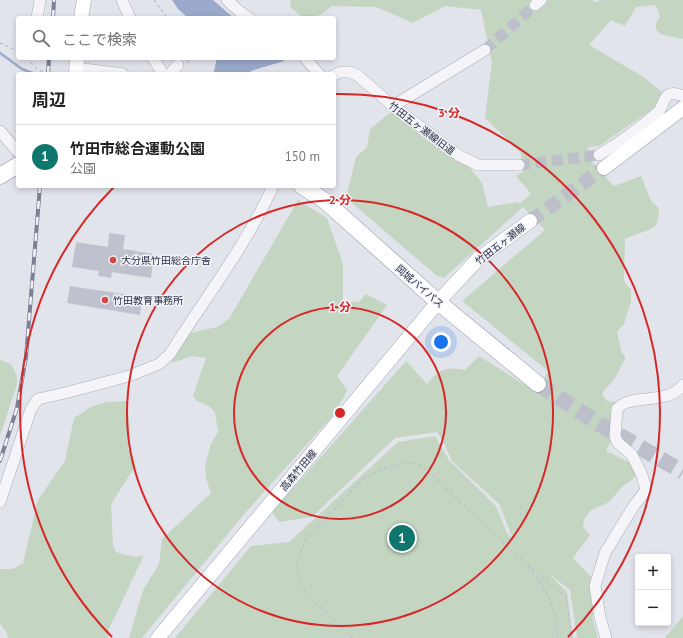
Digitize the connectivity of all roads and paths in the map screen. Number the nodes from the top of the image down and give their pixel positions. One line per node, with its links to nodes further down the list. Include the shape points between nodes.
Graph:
1 (40, 0): 6 (street)
2 (84, 0): 7 (main road)
3 (122, 0): 8 (street)
4 (154, 0): 9 (path)
5 (227, 0): 10 (street)
6 (37, 16)
7 (81, 16)
8 (129, 16)
9 (166, 16)
10 (247, 16)
11 (0, 43): 12 (path)
12 (16, 50)
13 (485, 50): 26 (street)
14 (29, 60): 19 (path)
15 (154, 60): 21 (street)
16 (307, 60): 23 (street)
17 (178, 65): 22 (street)
18 (76, 67): 20 (street)
19 (43, 72)
20 (110, 72)
21 (162, 72)
22 (172, 72)
23 (317, 72)
24 (336, 74): 26 (street, 竹田五ヶ瀬線旧道, via 349,72 357,75)
25 (683, 96): 30 (street, via 667,96 661,109)
26 (393, 106): 31 (street, 竹田五ヶ瀬線旧道, via 458,155 478,165)
27 (683, 108): 33 (main road)
28 (0, 131): 29 (street)
29 (16, 150)
30 (599, 155)
31 (519, 165)
32 (16, 166): 34 (highway)
33 (604, 168)
34 (0, 176)
35 (272, 188): 41 (street, via 263,209 230,263 170,354 159,364 129,376 38,399 31,409)
36 (305, 188): 38 (highway, 岡城バイパス, via 325,201)
37 (530, 221): 38 (main road, 竹田五ヶ瀬線, via 477,260)
38 (438, 302): 39 (highway, 岡城バイパス); 43 (main road, 高森竹田線)
39 (538, 384)
40 (683, 385): 47 (street, via 678,391 659,398 626,402 617,409 617,442 632,455 646,490 605,553 595,586)
41 (0, 502)
42 (525, 563): 44 (path, via 423,467 414,463 398,464 374,472 364,478 305,540 297,562 302,587); 45 (path, via 550,597 556,618); 46 (path, via 566,597)
43 (161, 637)
44 (352, 638)
45 (557, 638)
46 (572, 638)
47 (606, 638)

